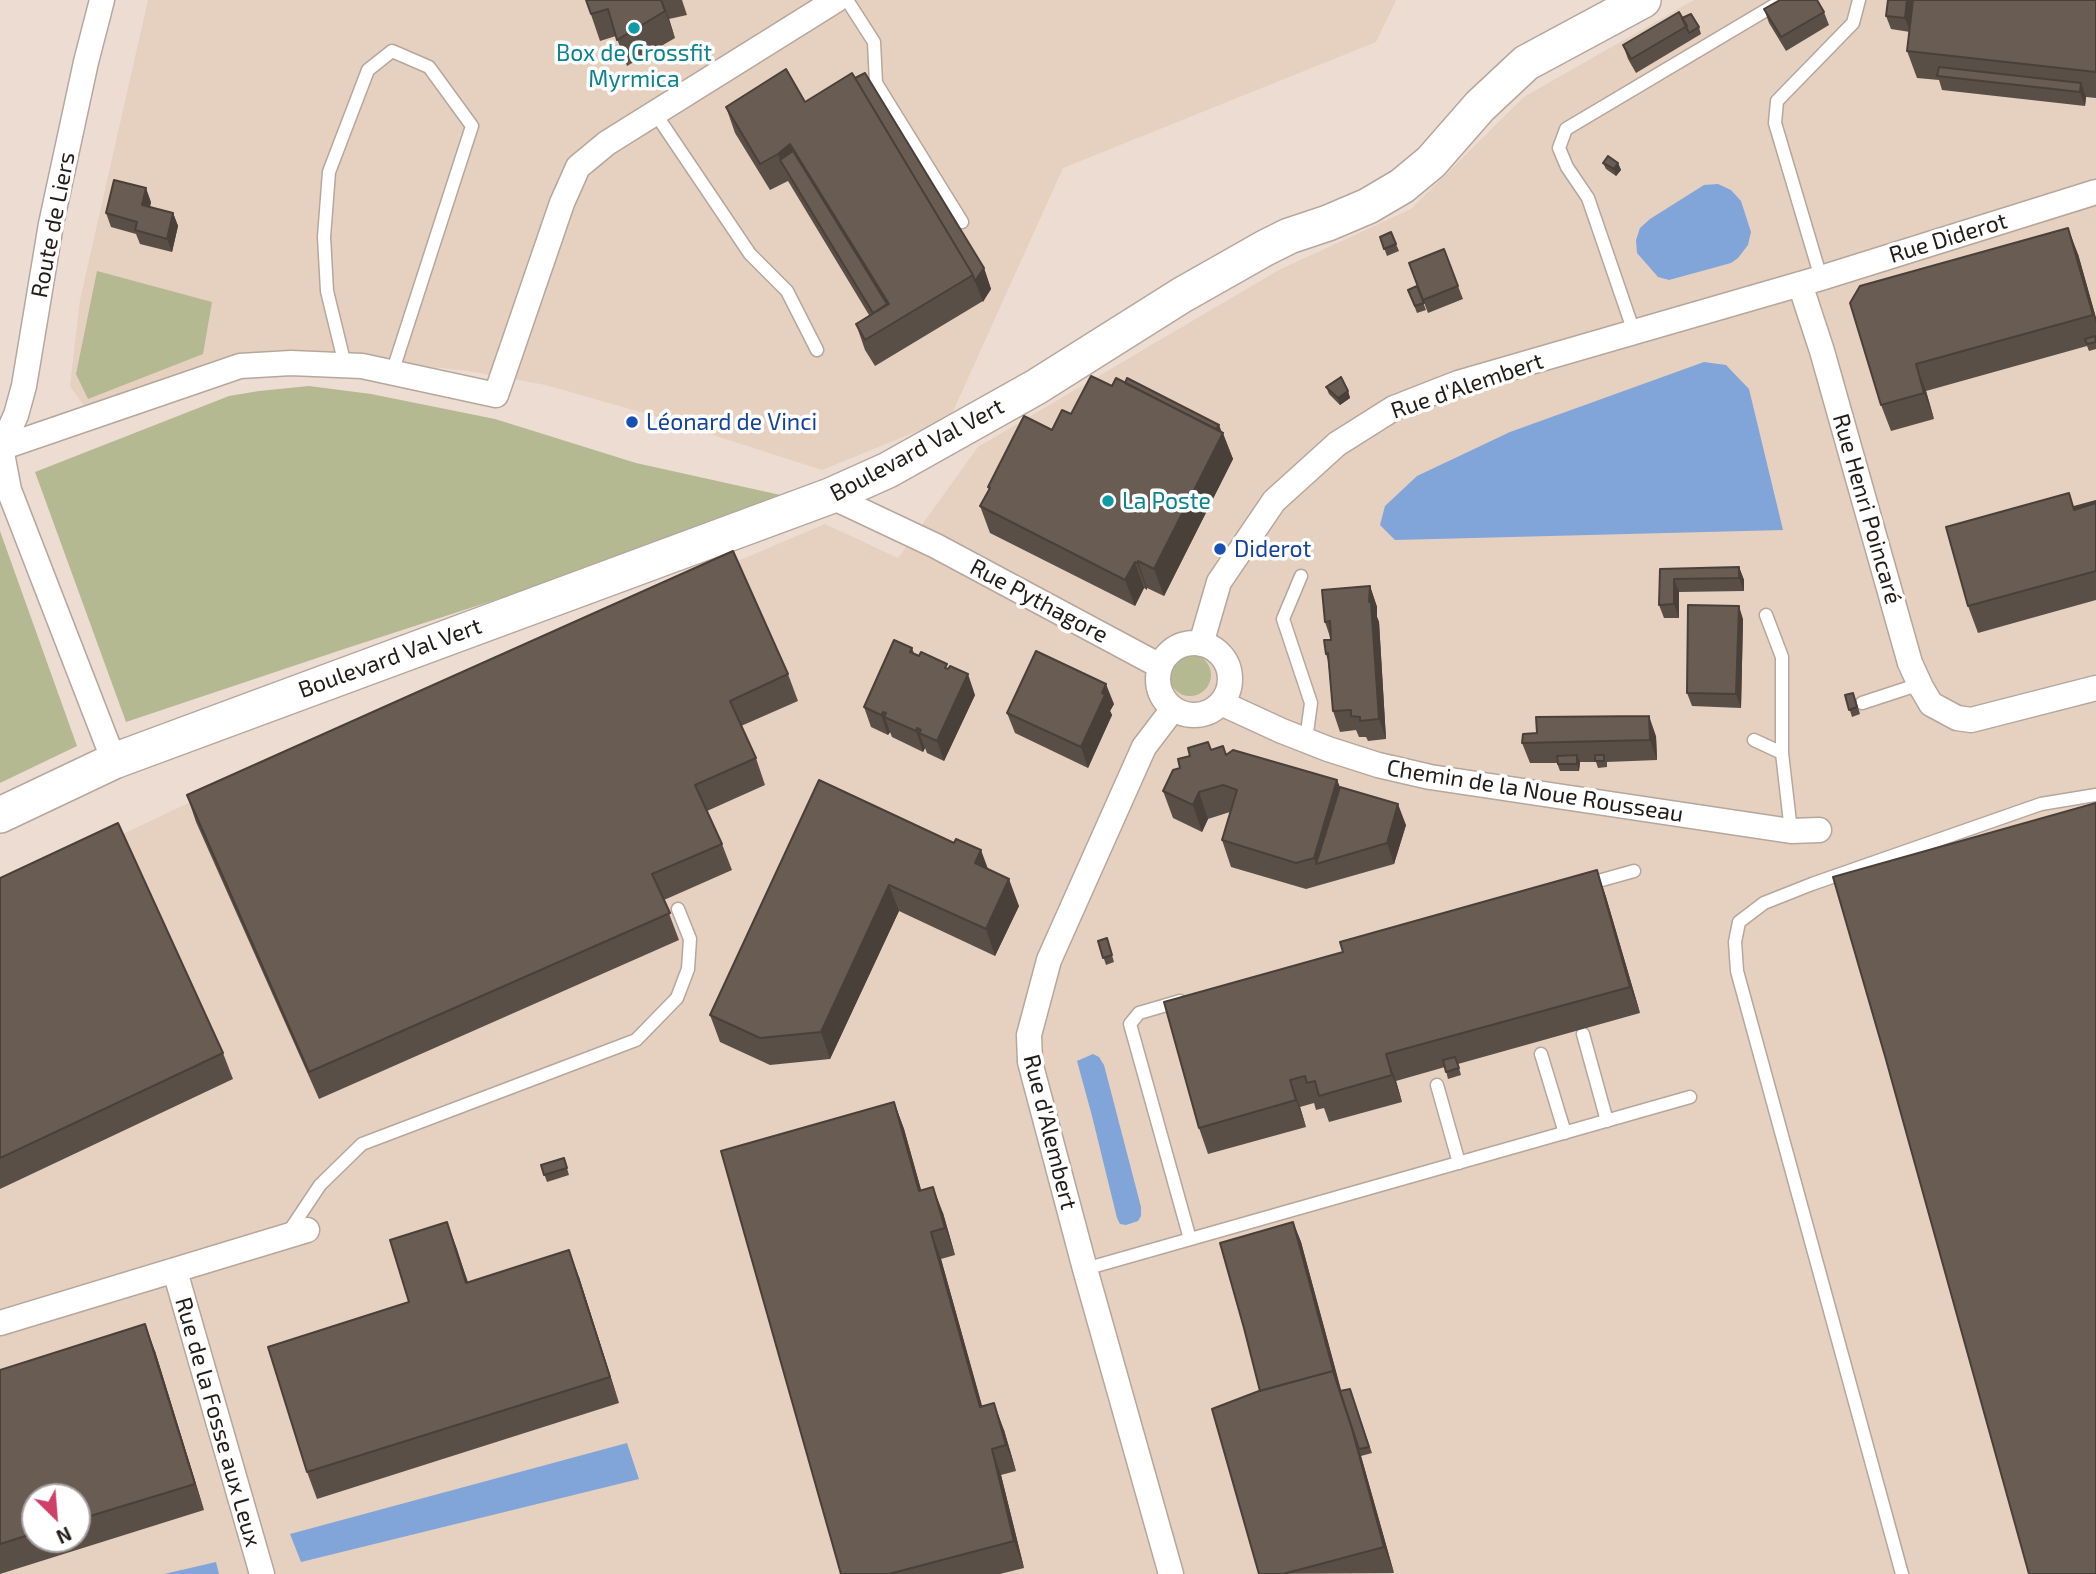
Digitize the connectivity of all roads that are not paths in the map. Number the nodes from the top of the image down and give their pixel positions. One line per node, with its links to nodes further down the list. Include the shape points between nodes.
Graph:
1 (102, 0): 15 (street, Route de Liers, via 51,224 24,386)
2 (836, 0): 7 (street)
3 (847, 0): 9 (lane, via 874,42 870,87)
4 (1643, 0): 16 (street, Boulevard Val Vert, via 1526,63 1402,186 1368,206 1265,248 1025,393 888,470)
5 (1783, 0): 11 (lane, via 1566,128 1559,148 1588,198)
6 (1860, 0): 10 (lane, via 1853,23 1777,101 1775,123)
7 (655, 113): 12 (lane, via 750,254 787,291); 14 (street, via 578,167 496,395)
8 (2096, 192): 10 (street, Rue Diderot)
9 (962, 222)
10 (1810, 281): 11 (street, Rue d'Alembert); 21 (street, Rue Henri Poincaré, via 1825,364 1910,663)
11 (1634, 332): 19 (street, Rue d'Alembert, via 1458,383 1394,408 1337,444 1267,511 1219,582)
12 (817, 350)
13 (345, 365): 14 (street); 14 (lane, via 327,291 324,237 329,172 368,70 391,51 429,67 472,126); 15 (street, via 240,366)
14 (393, 373)
15 (1, 448): 29 (street, via 9,490)
16 (830, 496): 20 (street, Rue Pythagore); 29 (street, Boulevard Val Vert)
17 (1301, 576): 26 (lane, via 1283,619 1311,703)
18 (1766, 615): 28 (lane, via 1782,657)
19 (1201, 644): 20 (street, via 1172,649); 23 (street, via 1214,648 1228,666 1229,688)
20 (1160, 666): 25 (street, via 1159,690)
21 (1920, 684): 22 (street, Rue Henri Poincaré, via 1931,704 1971,720); 24 (lane)
22 (2096, 688)
23 (1221, 703): 25 (street, via 1195,715); 26 (street, Chemin de la Noue Rousseau)
24 (1862, 703)
25 (1173, 709): 47 (street, Rue d'Alembert, via 1144,747 1060,935 1029,1035 1030,1062)
26 (1306, 740): 32 (street, Chemin de la Noue Rousseau, via 1430,777)
27 (1754, 740): 28 (lane)
28 (1782, 753): 32 (lane)
29 (114, 761): 31 (street, Boulevard Val Vert)
30 (2096, 795): 52 (lane, via 2041,804 1764,903 1740,922 1735,942 1737,971)
31 (0, 815)
32 (1791, 831): 33 (street, Chemin de la Noue Rousseau)
33 (1819, 831)
34 (1634, 871): 35 (lane)
35 (1567, 890)
36 (678, 909): 45 (lane, via 690,939 688,969 677,998 636,1040 362,1143 320,1185)
37 (1193, 998): 46 (lane, via 1139,1013 1130,1024)
38 (1583, 1034): 42 (lane)
39 (1541, 1054): 43 (lane)
40 (1437, 1085): 44 (lane)
41 (1690, 1097): 42 (lane)
42 (1607, 1121): 43 (lane)
43 (1565, 1133): 44 (lane)
44 (1459, 1163): 46 (lane)
45 (296, 1234): 48 (street, Rue de la Fosse aux Leux)
46 (1190, 1239): 47 (lane)
47 (1085, 1269): 51 (street, Rue d'Alembert)
48 (175, 1271): 49 (street, Rue de la Fosse aux Leux); 50 (street, Rue de la Fosse aux Leux)
49 (0, 1323)
50 (262, 1574)
51 (1171, 1574)
52 (1902, 1574)

